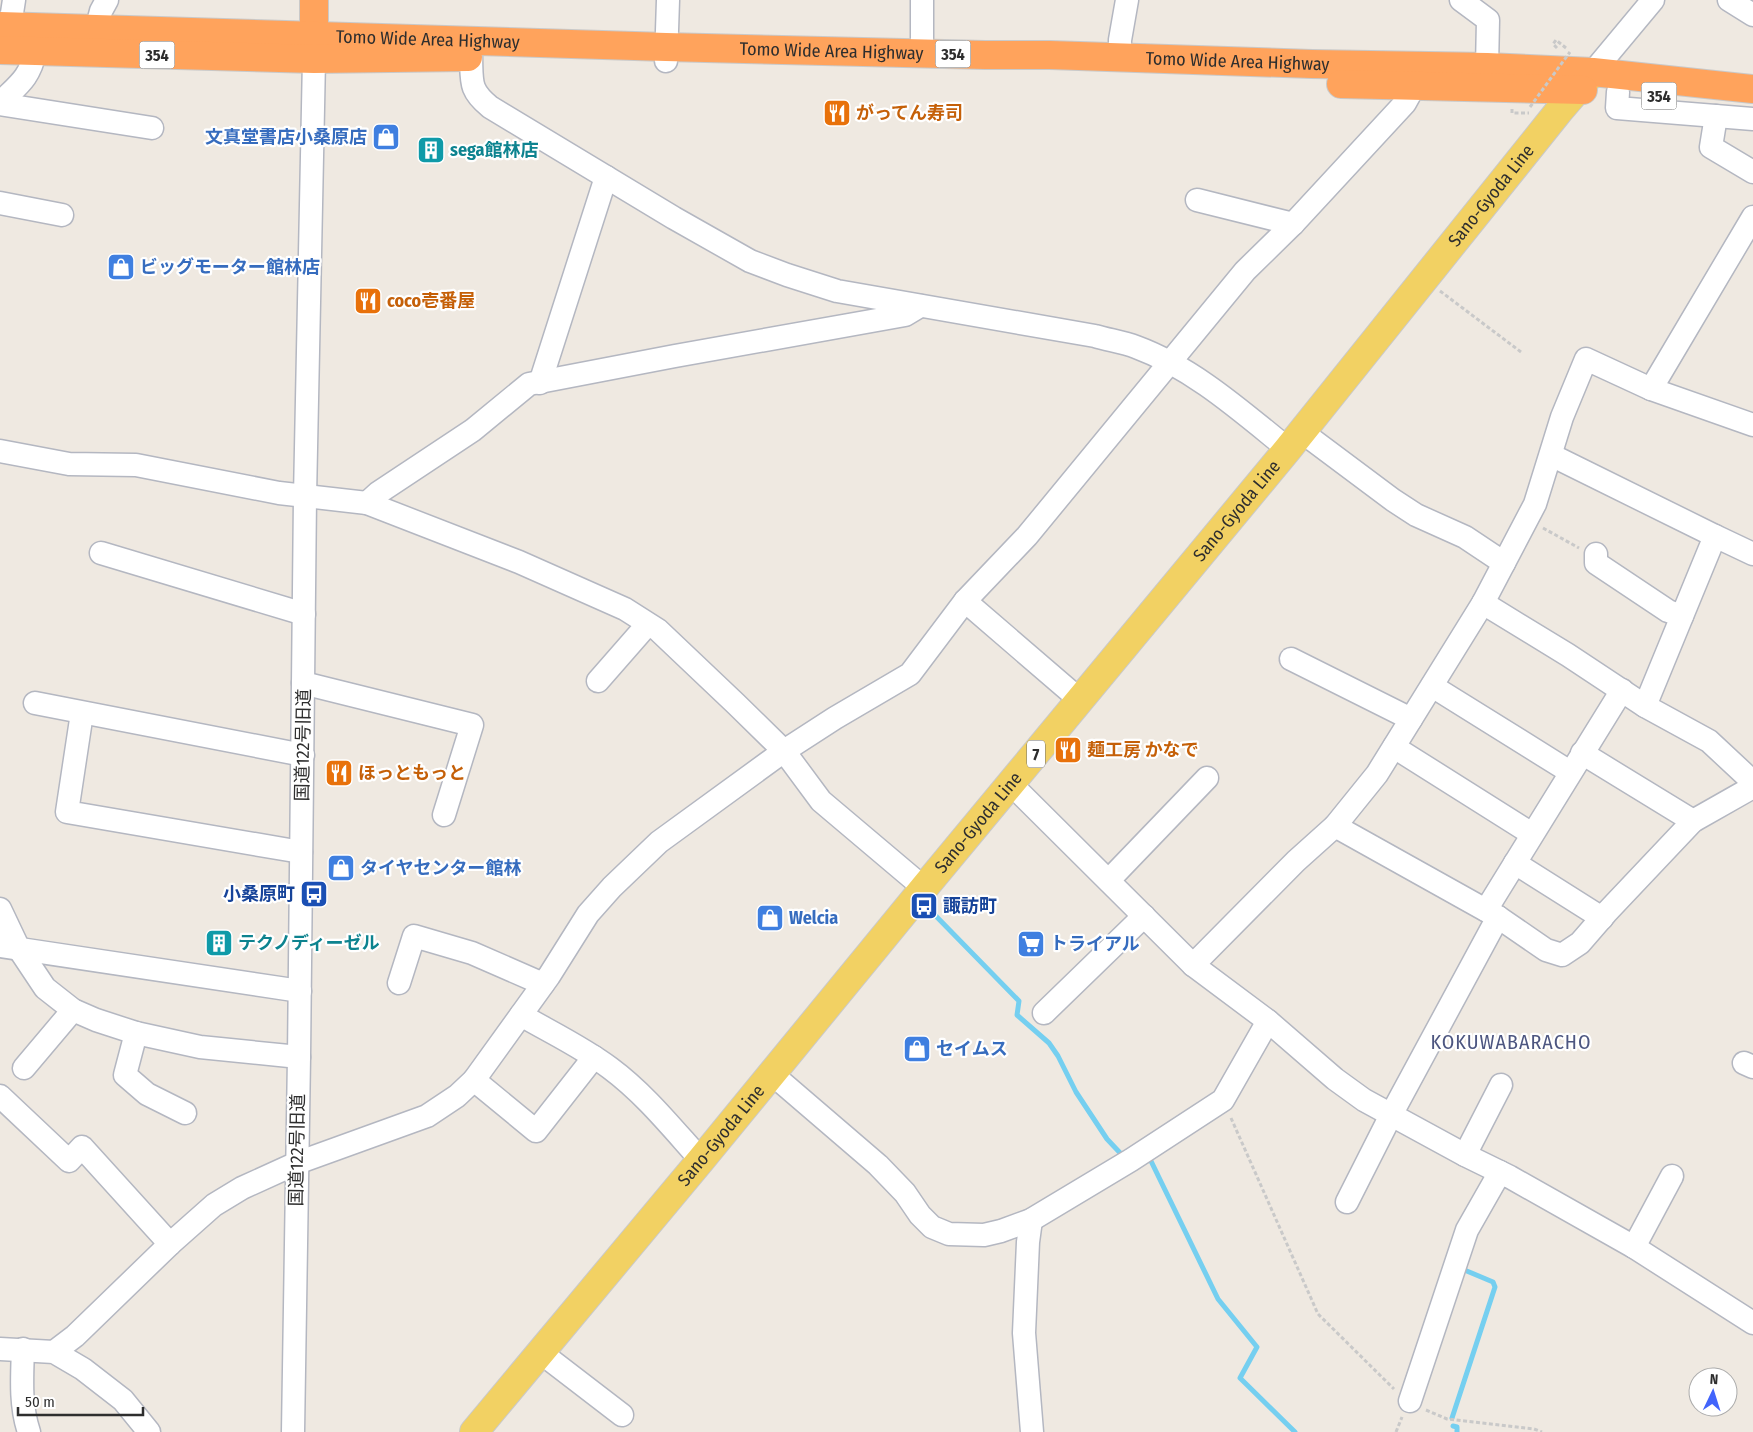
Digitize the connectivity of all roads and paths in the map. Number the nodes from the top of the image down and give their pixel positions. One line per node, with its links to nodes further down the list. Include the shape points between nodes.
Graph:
1 (107, 0): 11 (street)
2 (314, 0): 12 (highway)
3 (668, 0): 16 (street)
4 (922, 0): 15 (street)
5 (1127, 0): 18 (street)
6 (1461, 0): 20 (street, via 1488,20)
7 (1653, 0): 21 (street)
8 (1729, 0): 9 (street)
9 (1753, 15)
10 (6, 26): 11 (highway, Tomo Wide Area Highway / 354); 14 (highway, Tomo Wide Area Highway / 354)
11 (96, 30): 12 (highway, Tomo Wide Area Highway / 354)
12 (314, 47): 14 (highway, Tomo Wide Area Highway / 354); 16 (highway, Tomo Wide Area Highway / 354); 17 (highway, Tomo Wide Area Highway / 354); 46 (street, 国道122号旧道)
13 (1558, 49): 26 (path, bridge, via 1553,44 1556,40 1570,52)
14 (35, 52): 25 (street, via 32,67 22,82)
15 (922, 52): 16 (highway, Tomo Wide Area Highway / 354); 18 (highway, Tomo Wide Area Highway / 354)
16 (666, 54): 17 (highway, Tomo Wide Area Highway / 354); 22 (highway, Tomo Wide Area Highway / 354, via 972,70)
17 (471, 57): 30 (street, via 472,86 478,98)
18 (1120, 57): 20 (highway, Tomo Wide Area Highway / 354)
19 (1564, 59): 21 (path)
20 (1486, 67): 21 (highway, Tomo Wide Area Highway / 354)
21 (1582, 73): 22 (highway, Tomo Wide Area Highway / 354); 23 (highway, Tomo Wide Area Highway / 354); 24 (highway, Tomo Wide Area Highway / 354); 43 (main road, Sano-Gyoda Line / 7, via 1553,119)
22 (1415, 86): 35 (street, via 1405,103)
23 (1618, 92): 24 (highway, Tomo Wide Area Highway / 354); 27 (street, via 1617,108)
24 (1748, 101): 27 (street)
25 (0, 103): 28 (street)
26 (1530, 107)
27 (1716, 116): 29 (street, via 1711,147)
28 (152, 128)
29 (1753, 172)
30 (606, 177): 37 (street, via 750,261 837,291); 40 (street)
31 (1197, 200): 35 (street)
32 (0, 203): 33 (street)
33 (62, 215)
34 (1753, 216): 41 (street)
35 (1293, 224): 39 (street, via 1245,271)
36 (1434, 286): 38 (path)
37 (920, 306): 39 (street, via 1095,336 1136,347); 40 (street, via 905,315)
38 (1521, 352)
39 (1168, 362): 43 (street); 54 (street, via 1027,536)
40 (540, 383): 47 (street, via 529,384 473,430)
41 (1651, 389): 42 (street); 45 (street, via 1586,359)
42 (1753, 425)
43 (1295, 440): 53 (street, via 1416,515 1465,538); 64 (main road, Sano-Gyoda Line / 7)
44 (0, 451): 46 (street, via 69,464 136,465)
45 (1550, 455): 48 (street); 49 (street)
46 (305, 497): 47 (street); 56 (street, 国道122号旧道)
47 (367, 503): 58 (street, via 519,562 626,609)
48 (1527, 519): 51 (path, via 1584,551); 53 (street)
49 (1715, 536): 52 (street); 57 (street)
50 (101, 553): 56 (street)
51 (1596, 554): 57 (street, via 1596,563 1668,611)
52 (1753, 554)
53 (1504, 563): 55 (street)
54 (965, 601): 64 (street); 70 (street, via 910,674)
55 (1483, 603): 62 (street); 63 (street)
56 (304, 614): 61 (street, 国道122号旧道)
57 (1682, 616): 66 (street)
58 (647, 625): 60 (street); 70 (street, via 658,630)
59 (1291, 659): 68 (street)
60 (598, 681)
61 (303, 683): 72 (street, 国道122号旧道); 78 (street, via 472,725)
62 (1432, 686): 68 (street); 73 (street)
63 (1622, 690): 66 (street); 71 (street)
64 (1080, 700): 76 (main road, Sano-Gyoda Line / 7)
65 (34, 703): 67 (street)
66 (1645, 706): 75 (street, via 1708,741)
67 (82, 713): 72 (street); 82 (street, via 67,812)
68 (1411, 719): 69 (street)
69 (1394, 747): 80 (street, via 1377,774); 81 (street)
70 (784, 751): 85 (street, via 821,802); 93 (street, via 659,842 612,887 588,914)
71 (1582, 753): 73 (street); 79 (street)
72 (302, 755): 82 (street, 国道122号旧道)
73 (1570, 772): 81 (street)
74 (1207, 778): 84 (street)
75 (1753, 782)
76 (1011, 784): 84 (street); 85 (main road, Sano-Gyoda Line / 7)
77 (1753, 787): 79 (street)
78 (444, 815)
79 (1693, 821): 89 (street)
80 (1335, 826): 87 (street); 91 (street)
81 (1532, 834): 83 (street)
82 (301, 852): 94 (street, 国道122号旧道)
83 (1515, 863): 87 (street); 89 (street)
84 (1108, 880): 88 (street)
85 (924, 888): 103 (main road, Sano-Gyoda Line / 7)
86 (0, 909): 90 (street)
87 (1492, 913): 89 (street, via 1546,950 1562,955 1580,943); 109 (street)
88 (1144, 916): 91 (street); 96 (street)
89 (1602, 918)
90 (10, 948): 94 (street); 95 (street, via 45,988)
91 (1193, 965): 98 (street)
92 (399, 983): 93 (street, via 414,936 472,954)
93 (543, 984): 97 (street)
94 (300, 991): 100 (street, 国道122号旧道)
95 (73, 1010): 99 (street); 102 (street)
96 (1044, 1013)
97 (521, 1015): 101 (street); 104 (street)
98 (1268, 1021): 107 (street); 109 (street, via 1335,1079)
99 (136, 1033): 100 (street, via 200,1047); 108 (street, via 125,1075 147,1094)
100 (300, 1057): 112 (street, 国道122号旧道)
101 (594, 1057): 104 (street, via 536,1130); 111 (street, via 657,1109)
102 (24, 1068)
103 (772, 1074): 111 (main road, Sano-Gyoda Line / 7); 116 (street, via 878,1165 932,1227 949,1234 984,1235)
104 (474, 1080): 112 (street, via 427,1116)
105 (1501, 1085): 110 (street)
106 (0, 1096): 117 (street, via 70,1161 82,1147)
107 (1222, 1100): 116 (street); 123 (path, via 1318,1314)
108 (185, 1113)
109 (1391, 1115): 110 (street); 115 (street)
110 (1466, 1155): 113 (street)
111 (701, 1160): 122 (main road, Sano-Gyoda Line / 7)
112 (297, 1163): 117 (street, via 214,1204); 127 (street, 国道122号旧道)
113 (1500, 1172): 118 (street); 123 (street, via 1467,1230)
114 (1672, 1176): 118 (street)
115 (1347, 1202)
116 (1031, 1220): 129 (street, via 1024,1333)
117 (170, 1244): 121 (street, via 75,1336)
118 (1634, 1247): 119 (street)
119 (1753, 1323)
120 (7, 1346): 121 (street); 125 (street, via 22,1387 25,1420)
121 (54, 1352): 126 (street, via 124,1400)
122 (540, 1352): 124 (street); 128 (main road, Sano-Gyoda Line / 7)
123 (1410, 1401): 130 (path, via 1447,1419)
124 (622, 1415)
125 (30, 1432)
126 (149, 1432)
127 (292, 1432)
128 (474, 1432)
129 (1032, 1432)
130 (1542, 1432)

